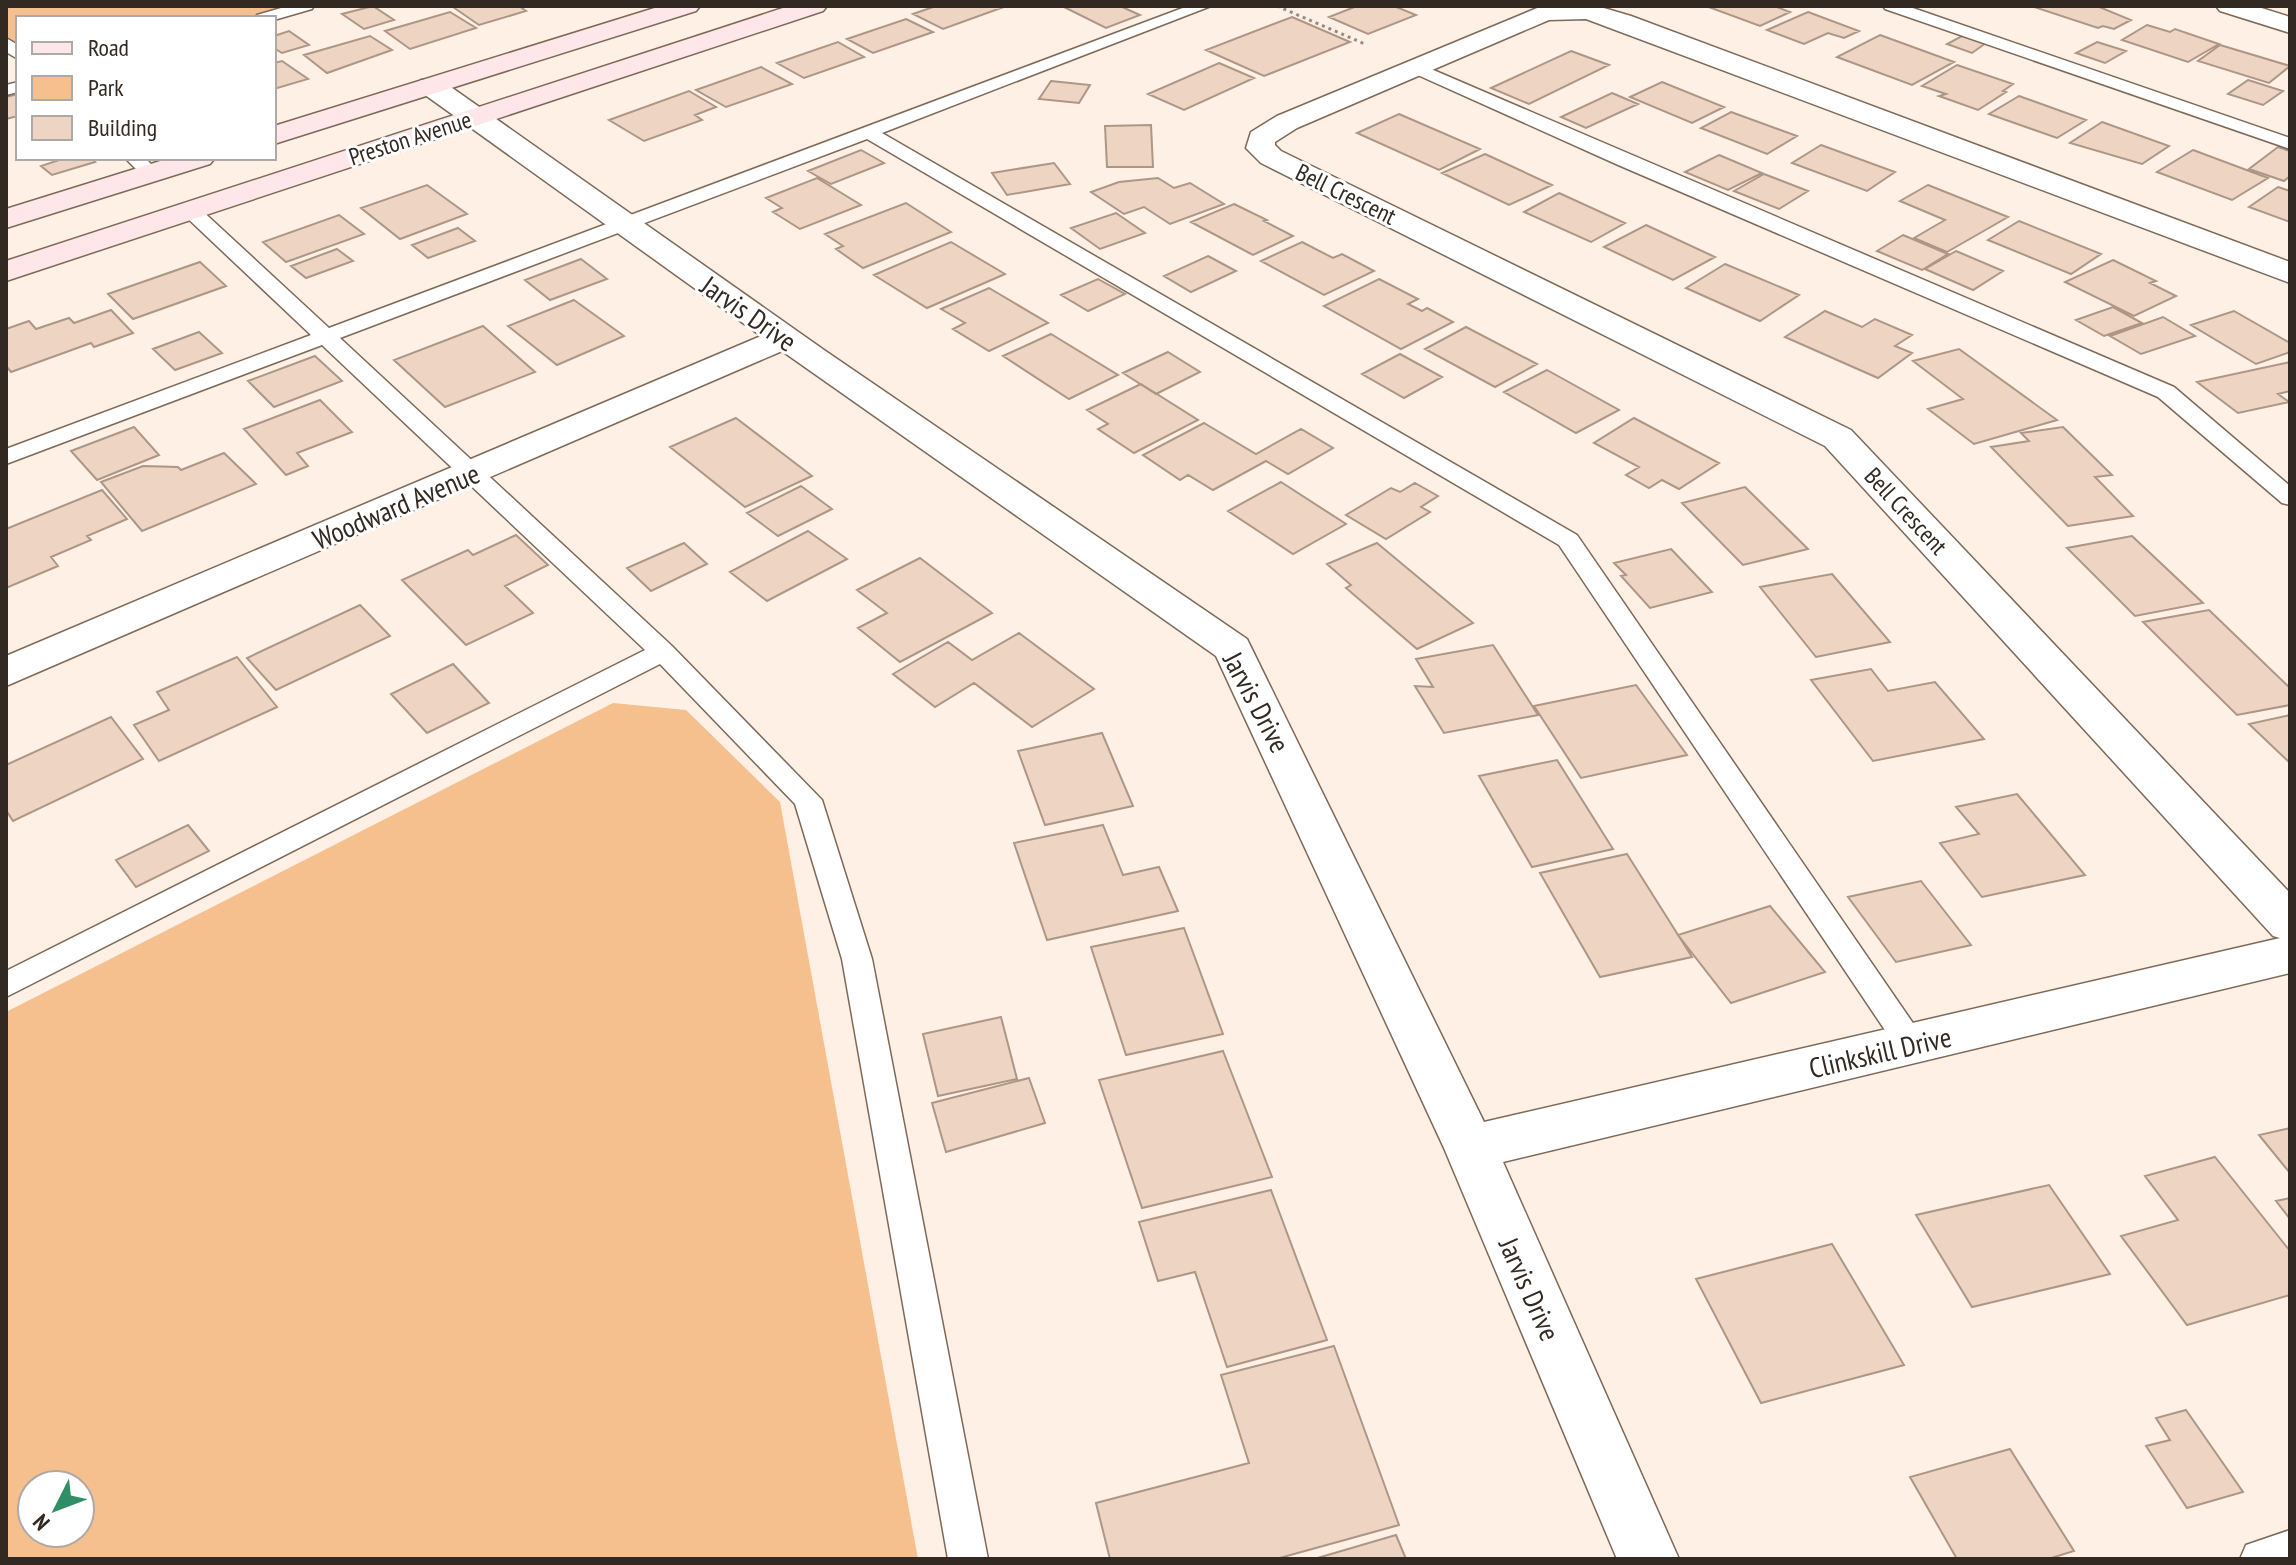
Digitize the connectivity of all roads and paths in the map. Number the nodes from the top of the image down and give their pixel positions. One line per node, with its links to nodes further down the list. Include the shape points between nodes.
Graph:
1 (306, 6): 8 (lane)
2 (687, 6): 11 (main road, Preston Avenue)
3 (814, 6): 12 (main road, Preston Avenue)
4 (1203, 6): 13 (lane)
5 (1277, 6): 10 (path)
6 (1891, 6): 15 (lane)
7 (2239, 7): 9 (street)
8 (270, 16)
9 (2290, 25)
10 (1417, 68): 22 (street, Bell Crescent, via 1545,13 1571,9 1605,14); 27 (lane, via 2166,392); 30 (street, Bell Crescent, via 1272,129 1261,138 1260,148 1838,438)
11 (431, 86): 12 (street, Jarvis Drive); 14 (main road, Preston Avenue)
12 (475, 117): 18 (main road, Preston Avenue); 20 (street, Jarvis Drive)
13 (866, 131): 20 (lane); 33 (lane, via 1568,540)
14 (276, 134)
15 (2290, 144)
16 (186, 160): 17 (main road)
17 (142, 166): 19 (main road)
18 (190, 210): 21 (main road, Preston Avenue); 23 (lane)
19 (6, 219)
20 (622, 223): 23 (lane); 24 (street, Jarvis Drive)
21 (6, 271)
22 (2290, 273)
23 (325, 337): 25 (lane); 26 (lane)
24 (784, 338): 26 (street, Woodward Avenue); 34 (street, Jarvis Drive, via 1233,648)
25 (6, 457)
26 (472, 473): 28 (lane); 29 (street, Woodward Avenue)
27 (2290, 498)
28 (663, 652): 32 (lane); 36 (lane, via 808,800 857,959)
29 (6, 672)
30 (2290, 923)
31 (2290, 954): 33 (street, Clinkskill Drive)
32 (6, 985)
33 (1912, 1045): 34 (street, Clinkskill Drive)
34 (1470, 1148): 37 (street, Jarvis Drive)
35 (2290, 1550): 38 (lane)
36 (968, 1559)
37 (1648, 1559)
38 (2260, 1559)

